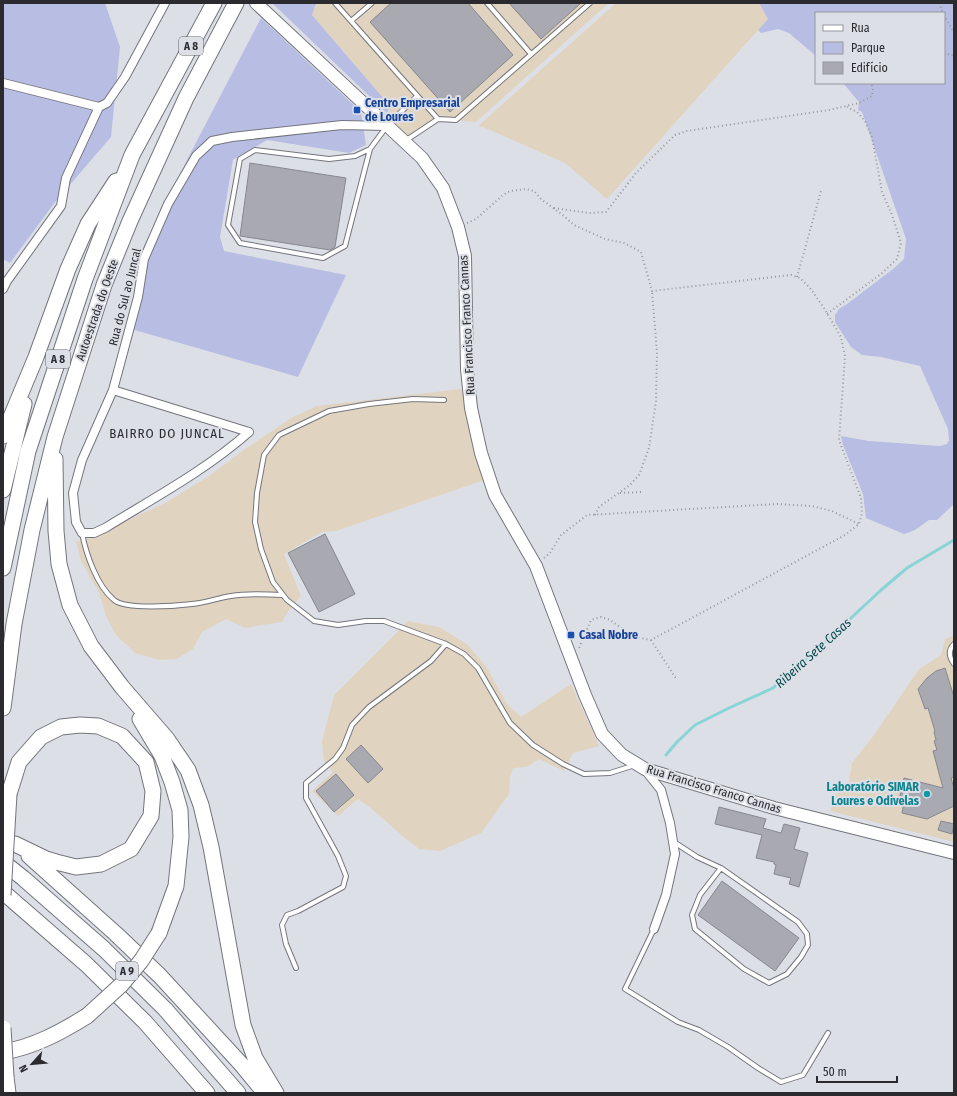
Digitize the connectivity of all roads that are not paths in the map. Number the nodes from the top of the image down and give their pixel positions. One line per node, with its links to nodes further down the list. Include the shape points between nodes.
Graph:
1 (165, 3): 13 (street, via 121,83 107,103)
2 (214, 3): 18 (highway, Autoestrada do Oeste / A 8)
3 (256, 3): 15 (street, Rua Francisco Franco Cannas)
4 (335, 3): 9 (lane)
5 (372, 3): 9 (lane)
6 (487, 3): 10 (lane)
7 (590, 3): 10 (lane)
8 (234, 6): 24 (highway, Autoestrada do Oeste / A 8, via 186,98 130,221 104,285)
9 (351, 21): 12 (lane)
10 (531, 54): 14 (lane, via 456,120)
11 (3, 83): 13 (street)
12 (417, 96): 14 (lane); 15 (lane)
13 (99, 107): 19 (street, via 66,178 61,206)
14 (438, 119): 16 (lane)
15 (387, 126): 16 (street, Rua Francisco Franco Cannas); 17 (lane); 21 (street, Rua do Sul ao Juncal, via 342,125 232,137 212,141 196,156 168,204 144,259 138,297)
16 (404, 141): 34 (street, Rua Francisco Franco Cannas, via 422,158 443,188 458,227 465,256 467,370 471,408 481,454 495,495 536,566 602,734 622,755)
17 (370, 149): 17 (lane, via 355,156 329,159 255,150 240,159 228,225 240,243 323,258 345,246)
18 (132, 156): 20 (highway, via 88,224 68,269); 27 (highway, Autoestrada do Oeste / A 8, via 85,278 28,451)
19 (3, 289)
20 (36, 357): 23 (highway); 25 (highway)
21 (113, 390): 26 (street, Rua do Sul ao Juncal, via 82,460 73,493 76,522); 26 (street, via 249,432 195,473 105,528 94,533)
22 (444, 400): 28 (lane, via 413,399 329,411 279,435 264,455 257,492 255,522 261,549 273,582)
23 (3, 436)
24 (55, 437): 32 (highway, via 56,531 59,564 66,591 70,605 91,646); 33 (highway, Autoestrada do Oeste / A 8, via 32,530 14,624)
25 (3, 490)
26 (82, 533): 28 (lane, via 86,552 102,586 115,601 134,607 193,604 232,596)
27 (3, 568)
28 (282, 595): 29 (lane, via 314,621 338,624 384,621)
29 (446, 644): 34 (lane, via 464,654 478,668 510,723 533,746 584,774 610,773); 42 (lane, via 431,661 369,707 352,725 343,748 335,759 306,783 306,798 338,856 346,876 343,888 287,915 282,925 286,944)
30 (954, 644): 31 (lane, via 950,650)
31 (954, 664)
32 (122, 687): 45 (highway, bridge, via 162,756 180,810 181,837 176,886 159,933 121,985 87,1016 55,1035 19,1049); 50 (highway, via 167,739 188,770 201,805 243,1025 255,1058)
33 (3, 708)
34 (641, 767): 36 (street, via 661,790); 37 (street, Rua Francisco Franco Cannas, via 774,808)
35 (9, 839): 40 (highway, bridge, via 46,859 76,867 101,864 132,849 151,816 153,792 146,762 122,736 98,726 80,724 61,727 41,737 19,762 9,794); 49 (highway, via 160,976)
36 (673, 842): 39 (lane); 41 (street, via 676,854)
37 (954, 853)
38 (3, 862): 48 (highway, A 9, via 104,949 165,1009)
39 (721, 868): 39 (lane, via 798,922 807,934 808,945 787,974 769,983 744,969 695,929 692,915 700,894)
40 (3, 894): 47 (highway, A 9, via 113,990 145,1022)
41 (654, 929): 44 (lane, via 625,988 678,1022 699,1030 781,1082 803,1074)
42 (296, 968)
43 (3, 1028): 46 (highway, bridge)
44 (828, 1033)
45 (3, 1052)
46 (8, 1093)
47 (207, 1093)
48 (238, 1093)
49 (265, 1093)
50 (276, 1093)

